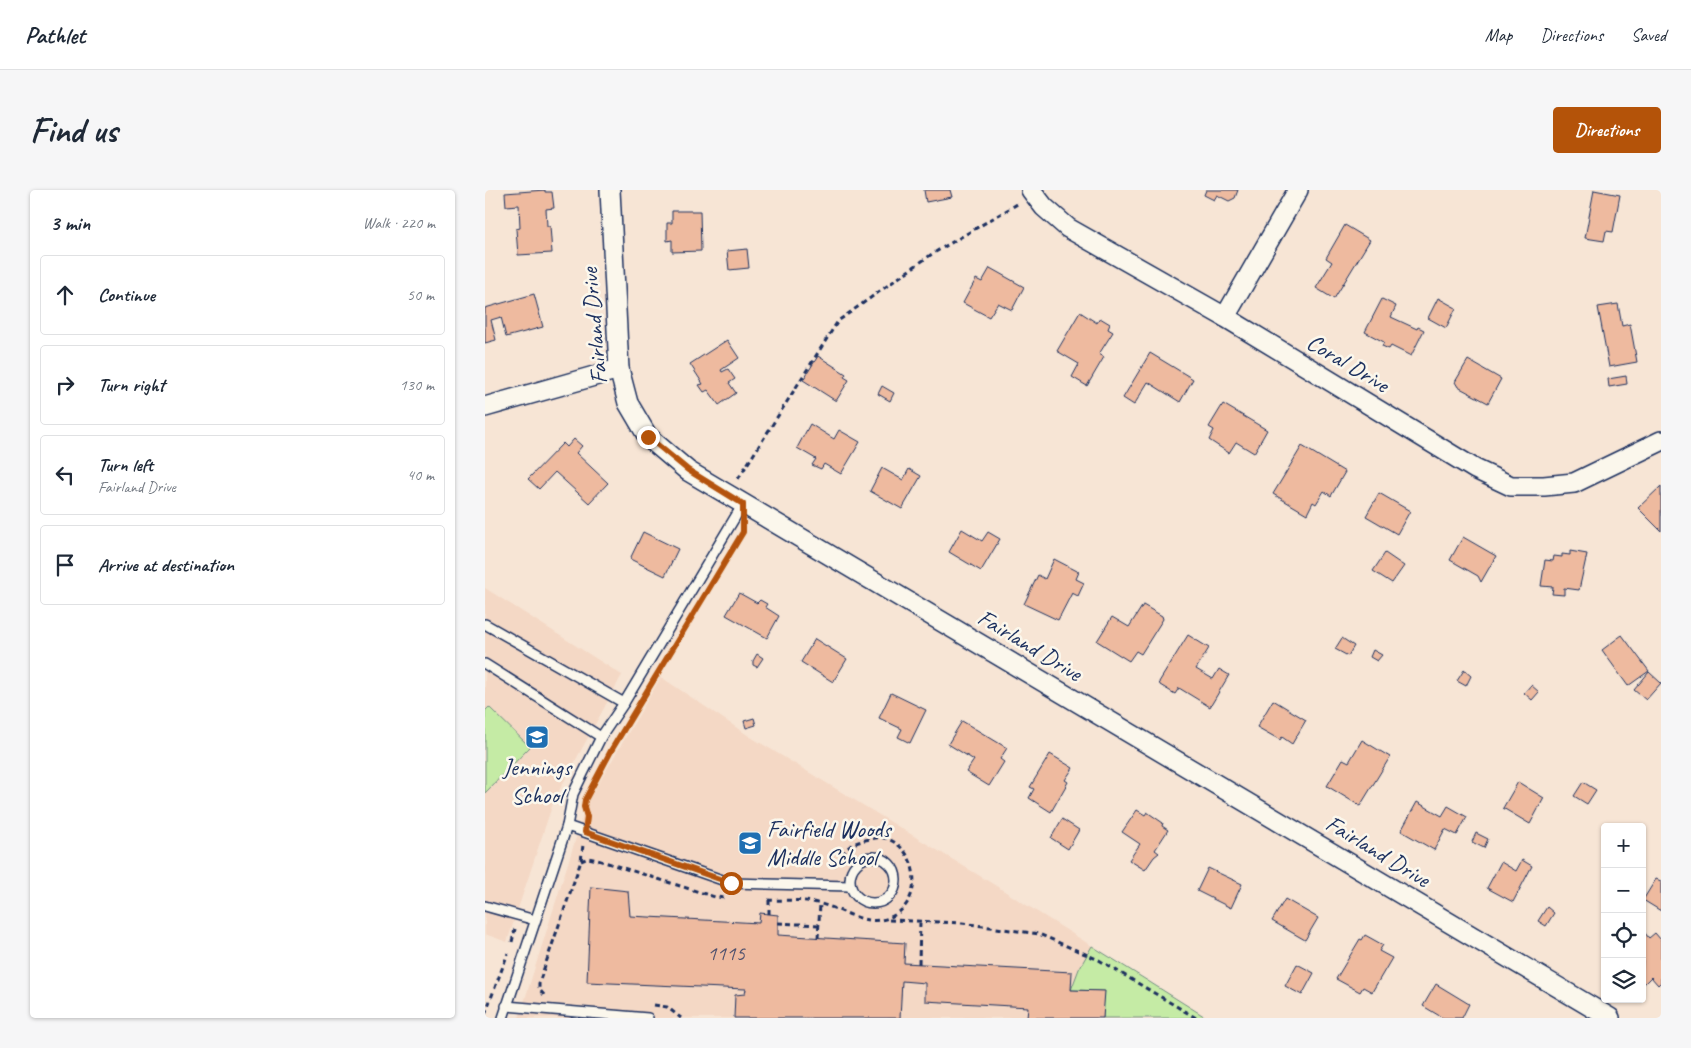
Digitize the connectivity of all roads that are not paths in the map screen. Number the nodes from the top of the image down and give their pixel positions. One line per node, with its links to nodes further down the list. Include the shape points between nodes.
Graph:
1 (609, 190): 5 (street, Fairland Drive)
2 (1298, 190): 4 (street)
3 (1031, 192): 4 (street, Coral Drive, via 1068,228)
4 (1225, 317): 7 (street, Coral Drive, via 1475,469 1511,486 1574,482)
5 (619, 369): 6 (street); 8 (street, Fairland Drive, via 628,403 648,437 688,470)
6 (485, 407)
7 (1661, 441)
8 (743, 504): 11 (lane); 20 (street, Fairland Drive)
9 (485, 624): 11 (lane)
10 (485, 664): 12 (lane)
11 (624, 703): 12 (lane)
12 (601, 737): 13 (lane, via 573,794)
13 (567, 826): 14 (lane, via 731,883); 16 (lane)
14 (850, 886): 14 (lane, via 853,893 865,902 880,902 896,885 894,870 884,859 869,856 851,870)
15 (485, 906): 16 (lane)
16 (535, 920): 17 (lane)
17 (506, 1006): 18 (lane); 19 (lane)
18 (503, 1018)
19 (648, 1018)
20 (1611, 1018)

